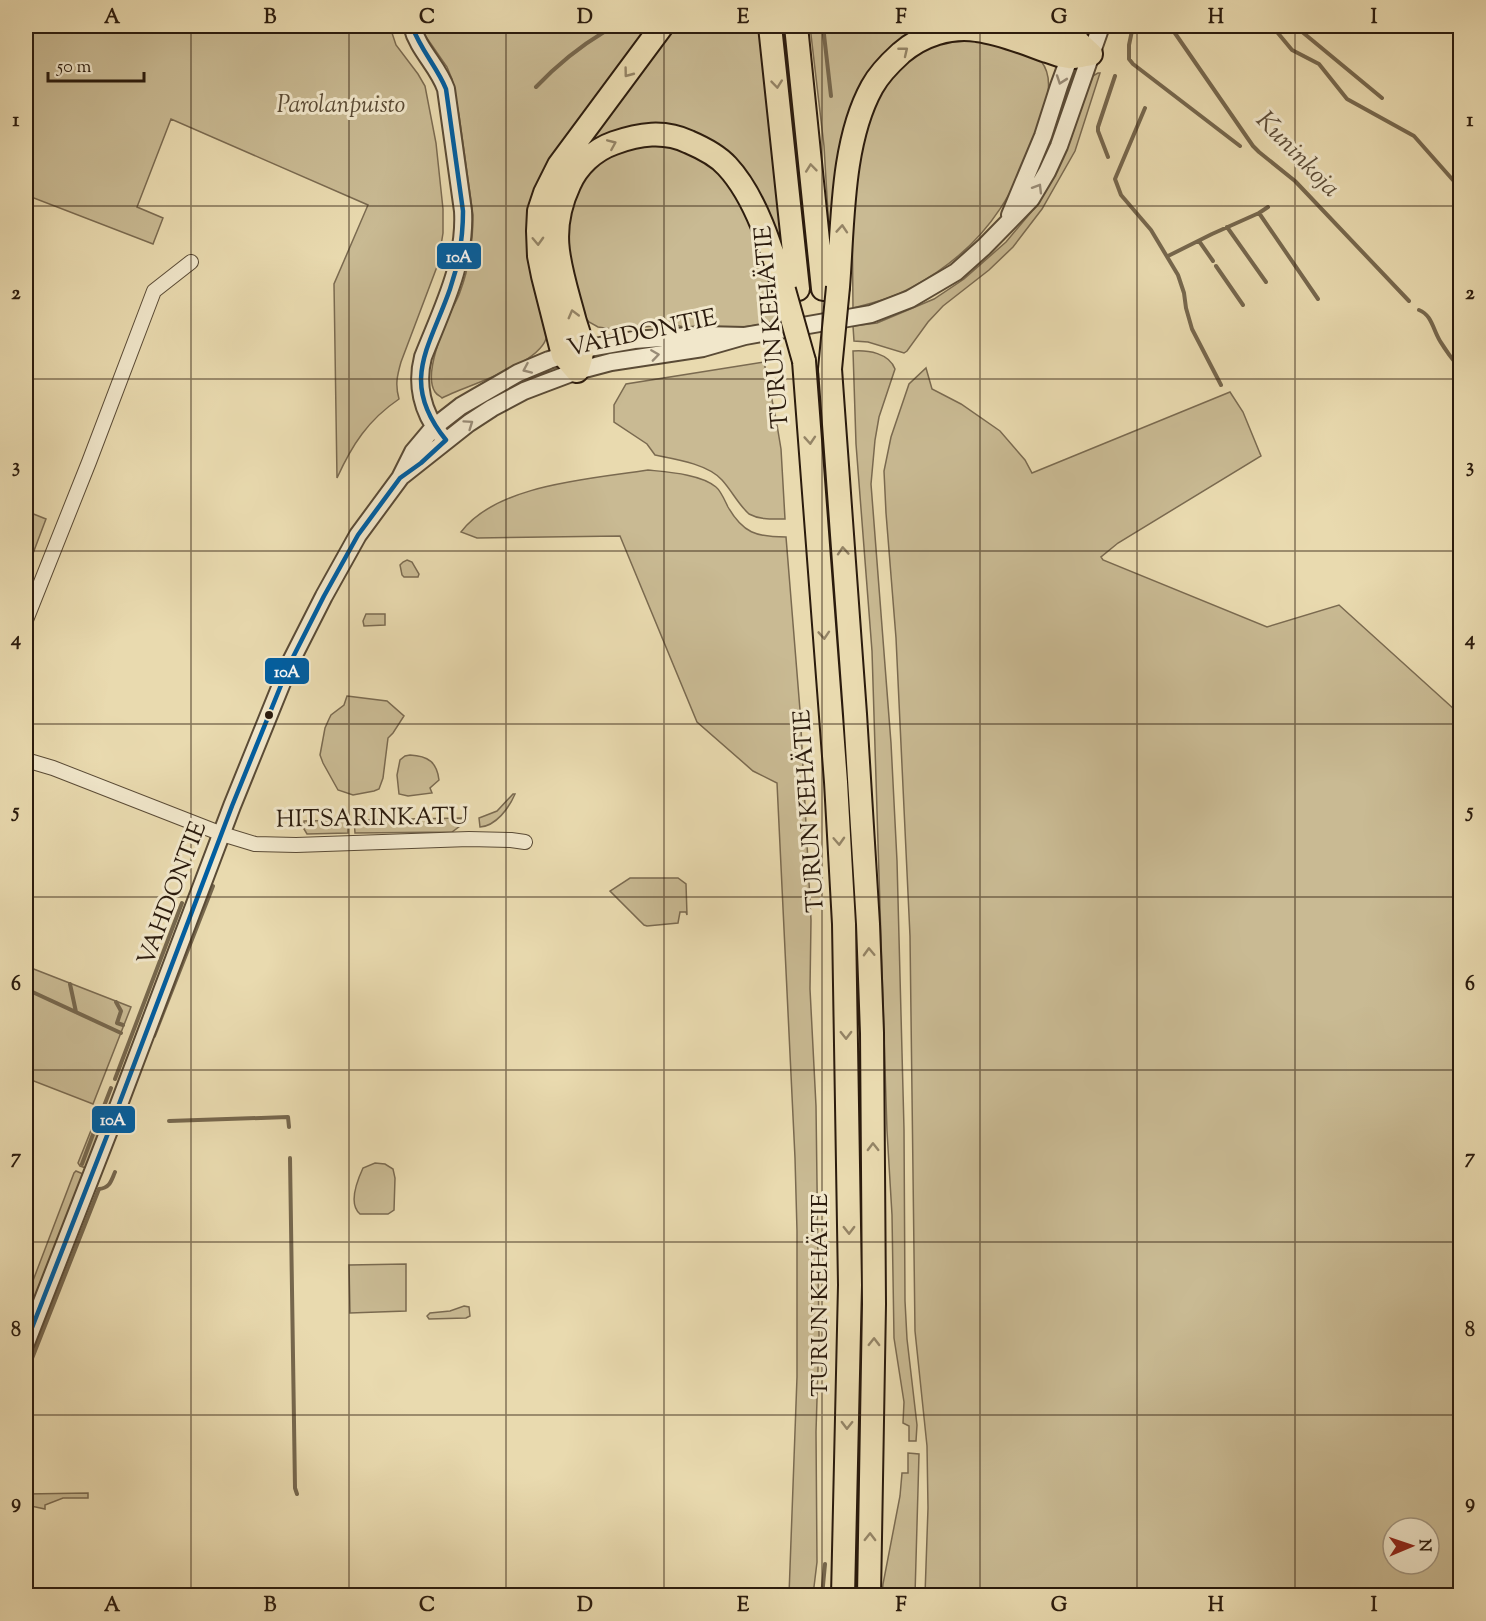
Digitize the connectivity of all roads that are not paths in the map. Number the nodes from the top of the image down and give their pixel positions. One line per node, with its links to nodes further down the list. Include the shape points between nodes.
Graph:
1 (412, 26): 12 (street, via 418,44 446,89 464,219 460,260 420,368 423,403)
2 (662, 26): 11 (highway, one-way to 11, via 559,165 539,211 539,256)
3 (770, 26): 10 (highway, TURUN KEHÄTIE, one-way to 10)
4 (796, 26): 9 (highway, one-way to 4)
5 (1036, 26): 7 (highway)
6 (1101, 26): 7 (street, VAHDONTIE)
7 (1080, 44): 9 (highway, one-way to 7, via 855,129 872,86 896,58 923,38 965,29); 11 (street, VAHDONTIE, via 1059,146 1047,172 1031,199 956,272 910,299 854,318 630,359)
8 (191, 262): 15 (street, via 154,291)
9 (830, 288): 21 (highway, TURUN KEHÄTIE, one-way to 9, bridge, via 874,1304 871,1022 855,714 830,375)
10 (791, 290): 11 (highway, one-way to 10, via 556,232 561,201 582,164 610,144 625,139 655,134 686,140 728,166 754,208); 20 (highway, TURUN KEHÄTIE, one-way to 20, bridge, via 805,372 844,924 850,1285)
11 (574, 358): 12 (street, VAHDONTIE, one-way to 12, via 531,366 461,406); 13 (street, VAHDONTIE, one-way to 11)
12 (434, 427): 13 (street); 14 (street, VAHDONTIE, via 413,452)
13 (446, 440): 14 (street, VAHDONTIE)
14 (400, 478): 17 (street, VAHDONTIE, via 358,535 290,663)
15 (26, 620)
16 (26, 760): 17 (street, HITSARINKATU)
17 (222, 834): 18 (street, HITSARINKATU, via 269,845 469,839); 19 (street, VAHDONTIE)
18 (525, 842)
19 (26, 1343)
20 (843, 1596)
21 (869, 1596)

